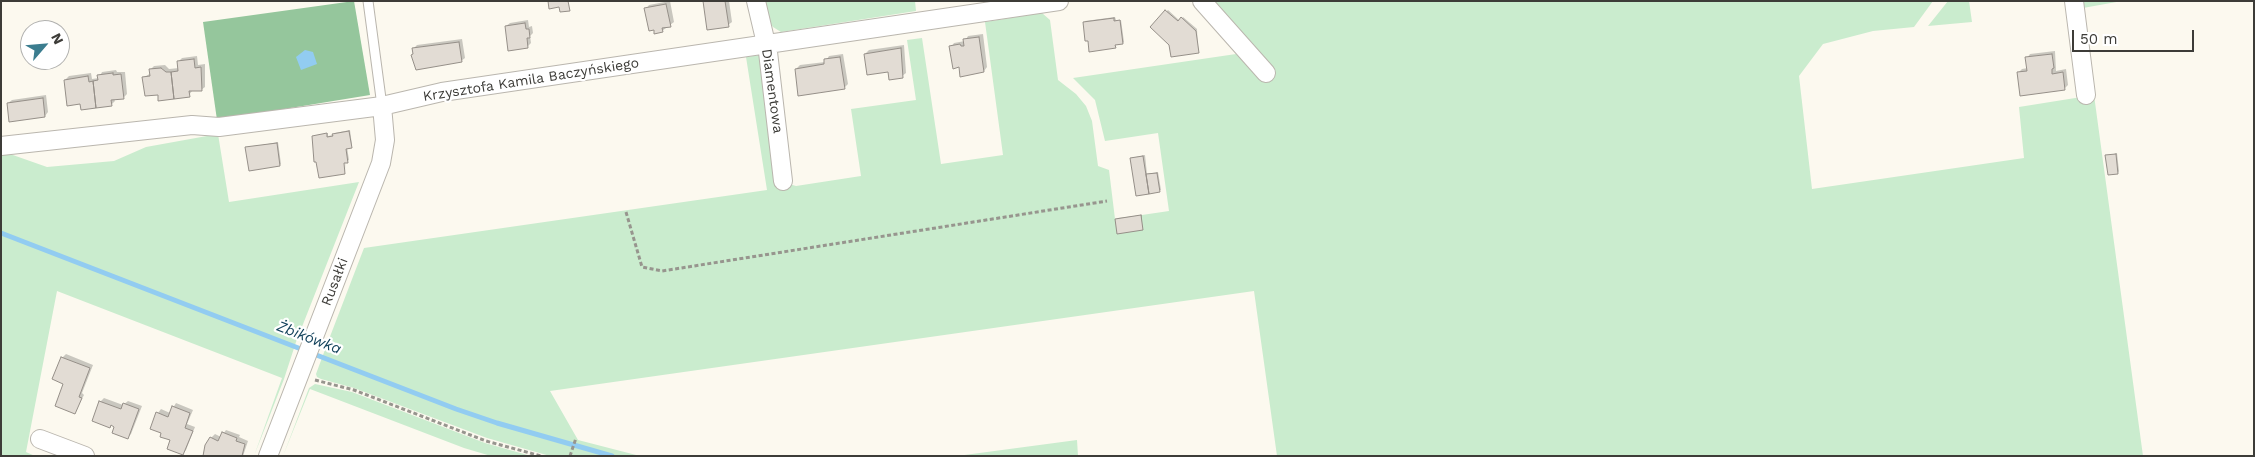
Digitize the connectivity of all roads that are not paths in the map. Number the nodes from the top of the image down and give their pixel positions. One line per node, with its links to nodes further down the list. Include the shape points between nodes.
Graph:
1 (368, 1): 9 (lane)
2 (756, 1): 6 (street, Diamentowa)
3 (1059, 1): 6 (street, Krzysztofa Kamila Baczyńskiego)
4 (1202, 1): 7 (street)
5 (2074, 1): 8 (street)
6 (765, 44): 9 (street, Krzysztofa Kamila Baczyńskiego, via 442,92); 11 (street, Diamentowa)
7 (1266, 73)
8 (2086, 95)
9 (382, 106): 10 (street, Krzysztofa Kamila Baczyńskiego, via 219,126 192,125); 14 (street, Rusałki, via 385,140 381,163 316,331 305,375)
10 (1, 146)
11 (783, 181)
12 (40, 439): 13 (street)
13 (85, 456)
14 (268, 456)

